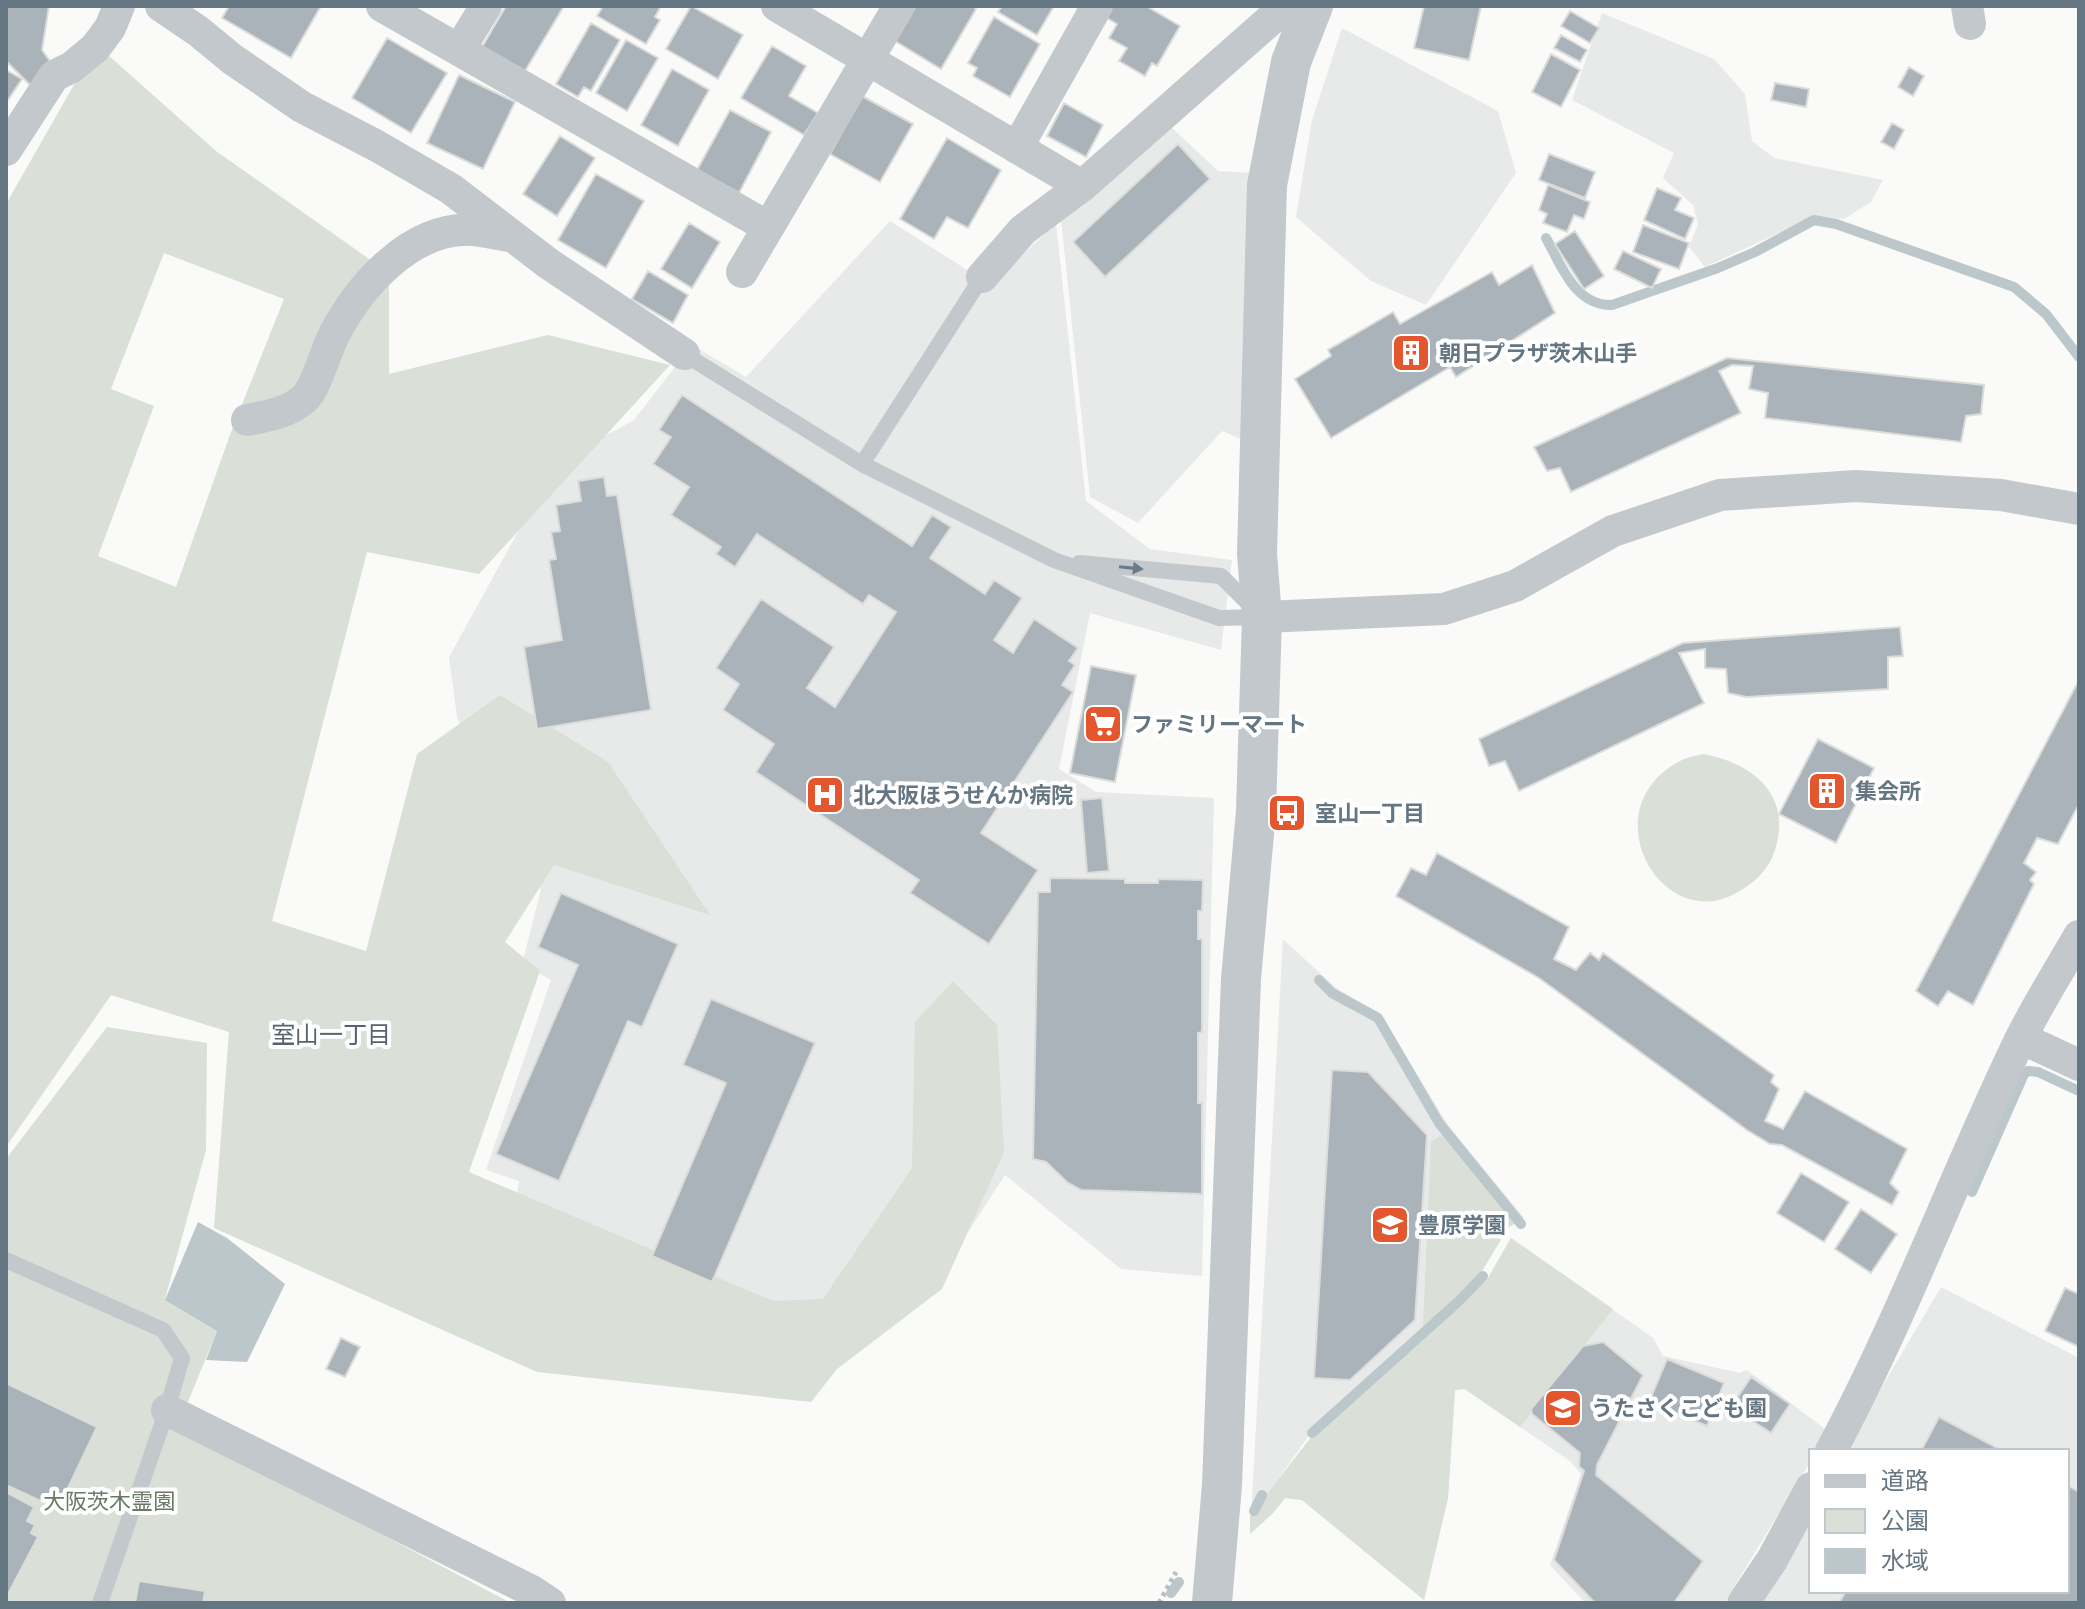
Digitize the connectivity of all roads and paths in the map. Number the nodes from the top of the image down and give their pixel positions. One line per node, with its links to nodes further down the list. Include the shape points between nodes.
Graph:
1 (119, 6): 13 (street, via 95,48 54,76)
2 (161, 6): 16 (street, via 302,107 451,189)
3 (382, 6): 10 (street)
4 (486, 6): 10 (street)
5 (777, 6): 11 (street)
6 (899, 6): 11 (street)
7 (1097, 6): 12 (street)
8 (1286, 6): 14 (street)
9 (1313, 6): 24 (street, via 1291,62 1267,185 1257,554)
10 (459, 50): 15 (street)
11 (869, 60): 12 (street); 15 (street)
12 (1017, 148): 14 (street)
13 (6, 150)
14 (1082, 186): 18 (street, via 1023,230)
15 (768, 227): 17 (street)
16 (511, 237): 19 (street); 20 (street, via 471,230 415,244 356,299 306,397 282,413)
17 (742, 272)
18 (982, 277): 21 (lane)
19 (684, 354): 21 (lane)
20 (247, 420)
21 (862, 464): 23 (lane)
22 (2079, 509): 24 (street, via 2001,495 1856,486 1720,495 1613,531 1515,586 1444,609)
23 (1054, 560): 24 (lane, via 1219,618); 24 (lane, one-way to 24, via 1221,576)
24 (1262, 617): 36 (street, via 1256,811 1241,979 1222,1485)
25 (2079, 936): 26 (street)
26 (2021, 1038): 27 (street); 30 (street, via 1866,1385)
27 (2079, 1065)
28 (6, 1260): 29 (lane, via 163,1330 182,1358)
29 (167, 1410): 33 (lane); 34 (street)
30 (1832, 1449)
31 (1809, 1492): 37 (street)
32 (1180, 1564): 35 (path)
33 (100, 1603)
34 (550, 1603)
35 (1159, 1603)
36 (1212, 1603)
37 (1743, 1603)

